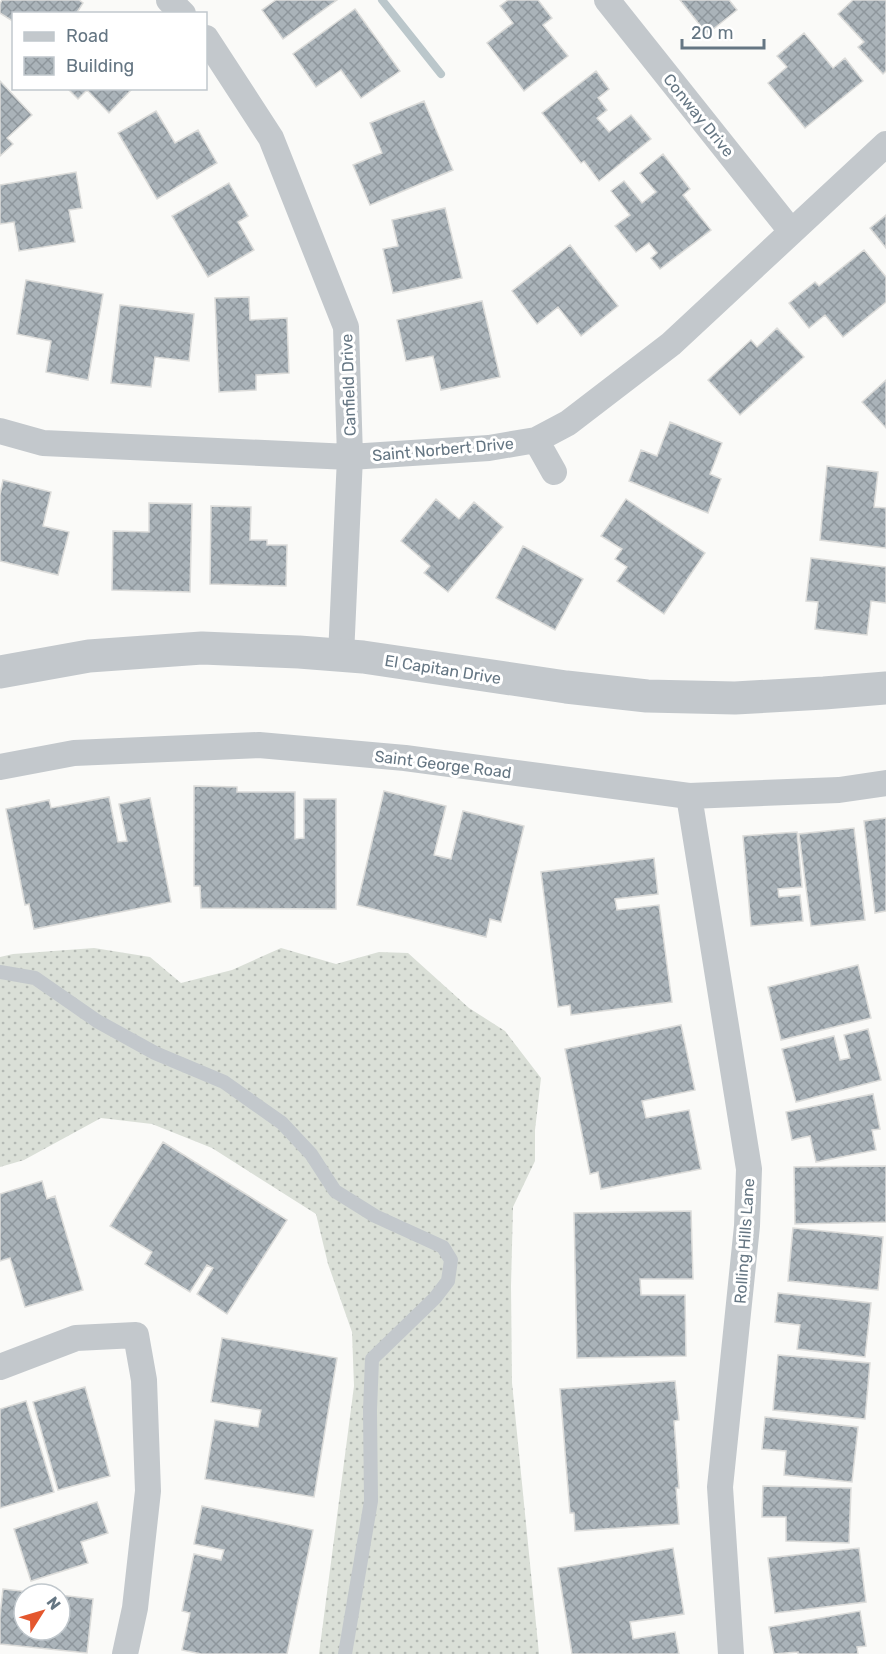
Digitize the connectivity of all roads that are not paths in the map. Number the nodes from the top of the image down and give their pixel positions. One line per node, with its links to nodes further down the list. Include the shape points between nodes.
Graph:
1 (169, 0): 3 (street)
2 (607, 0): 6 (street, Conway Drive)
3 (181, 12)
4 (207, 41): 9 (street, Canfield Drive, via 271,138 346,327)
5 (886, 144): 6 (street, Saint Norbert Drive)
6 (791, 231): 8 (street, Saint Norbert Drive, via 671,344 568,423)
7 (0, 431): 9 (street, Saint Norbert Drive, via 43,443)
8 (536, 440): 9 (street, Saint Norbert Drive, via 489,448); 10 (street)
9 (350, 457): 11 (street, Canfield Drive)
10 (554, 472)
11 (341, 656): 12 (street, El Capitan Drive, via 202,648 89,656); 13 (street, El Capitan Drive, via 647,696 735,698)
12 (0, 672)
13 (886, 688)
14 (0, 767): 16 (street, Saint George Road, via 74,753 259,745 405,758)
15 (886, 783): 16 (street, Saint George Road, via 839,790)
16 (690, 796): 21 (street, Rolling Hills Lane, via 749,1169 747,1226 720,1486)
17 (0, 972): 20 (lane, via 34,978 97,1021 155,1053 224,1082 282,1123 311,1154 335,1191 375,1216 443,1247 451,1260 448,1281 435,1298 372,1359 371,1501)
18 (0, 1367): 19 (street, via 76,1338 136,1335 144,1380 148,1491 135,1608)
19 (125, 1654)
20 (345, 1654)
21 (731, 1654)

